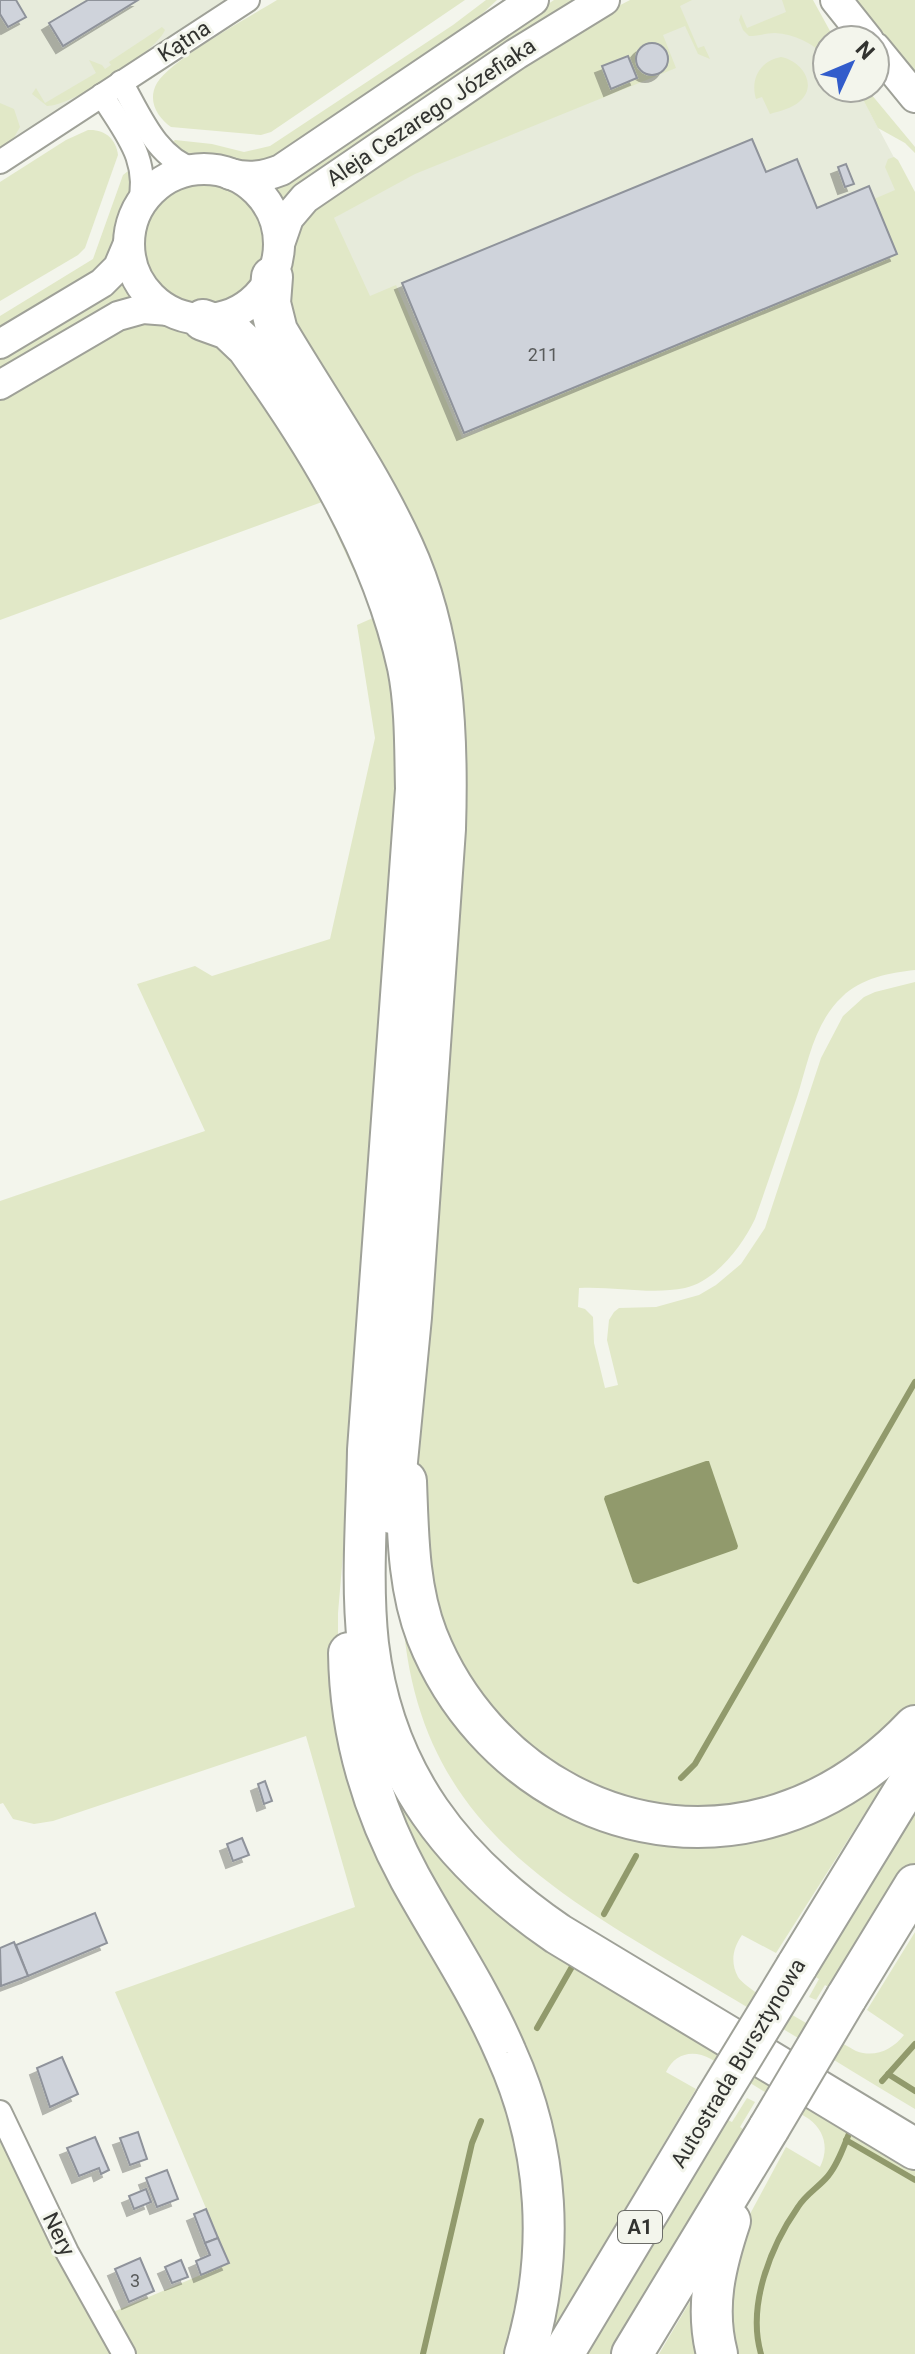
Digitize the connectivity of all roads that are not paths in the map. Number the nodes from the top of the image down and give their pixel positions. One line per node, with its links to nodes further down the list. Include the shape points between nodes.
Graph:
1 (248, 0): 7 (street, Kątna)
2 (533, 0): 12 (main road, Aleja Cezarego Józefiaka, via 281,170 261,177)
3 (604, 0): 15 (main road, Aleja Cezarego Józefiaka, via 305,198 288,218)
4 (836, 0): 5 (main road)
5 (855, 24)
6 (891, 68): 9 (main road)
7 (121, 82): 8 (street, Kątna); 11 (street, via 166,155)
8 (102, 95): 10 (street, Kątna); 13 (street, via 141,162)
9 (915, 97)
10 (0, 162)
11 (195, 170): 12 (main road); 13 (main road, via 157,185)
12 (230, 174): 15 (main road, via 263,197 275,222)
13 (139, 207): 14 (main road)
14 (129, 241): 16 (main road, via 139,283 154,301); 17 (street, via 118,267 102,283)
15 (276, 260): 16 (main road, via 253,302 230,315); 19 (highway, via 270,303 277,331 370,482 404,549 441,678 445,829)
16 (186, 315): 18 (street, via 143,309 118,316); 20 (highway, via 228,329 247,347 337,487 392,603 414,706 416,789)
17 (0, 344)
18 (0, 385)
19 (411, 1317): 21 (highway, via 406,1480 415,1591 426,1633 452,1686 510,1756 553,1787 606,1811 667,1825 728,1825 780,1815 821,1798 871,1767); 25 (highway, via 389,1603 394,1663 405,1704 444,1788 474,1831 552,1901)
20 (368, 1450): 27 (highway, via 366,1607 374,1676 403,1764 452,1842 497,1888 558,1934); 29 (highway, via 350,1566 349,1688 354,1720 366,1776 386,1829 492,2023 529,2119 545,2225 541,2287)
21 (915, 1726)
22 (915, 1773): 30 (highway, Autostrada Bursztynowa / A1, bridge)
23 (915, 1885): 26 (highway, A1, bridge)
24 (0, 2112): 28 (street, Nery, via 67,2252)
25 (915, 2121)
26 (760, 2142): 31 (highway, A1); 32 (highway, via 713,2281 711,2320)
27 (915, 2149)
28 (124, 2354)
29 (525, 2354)
30 (563, 2354)
31 (632, 2354)
32 (717, 2354)

